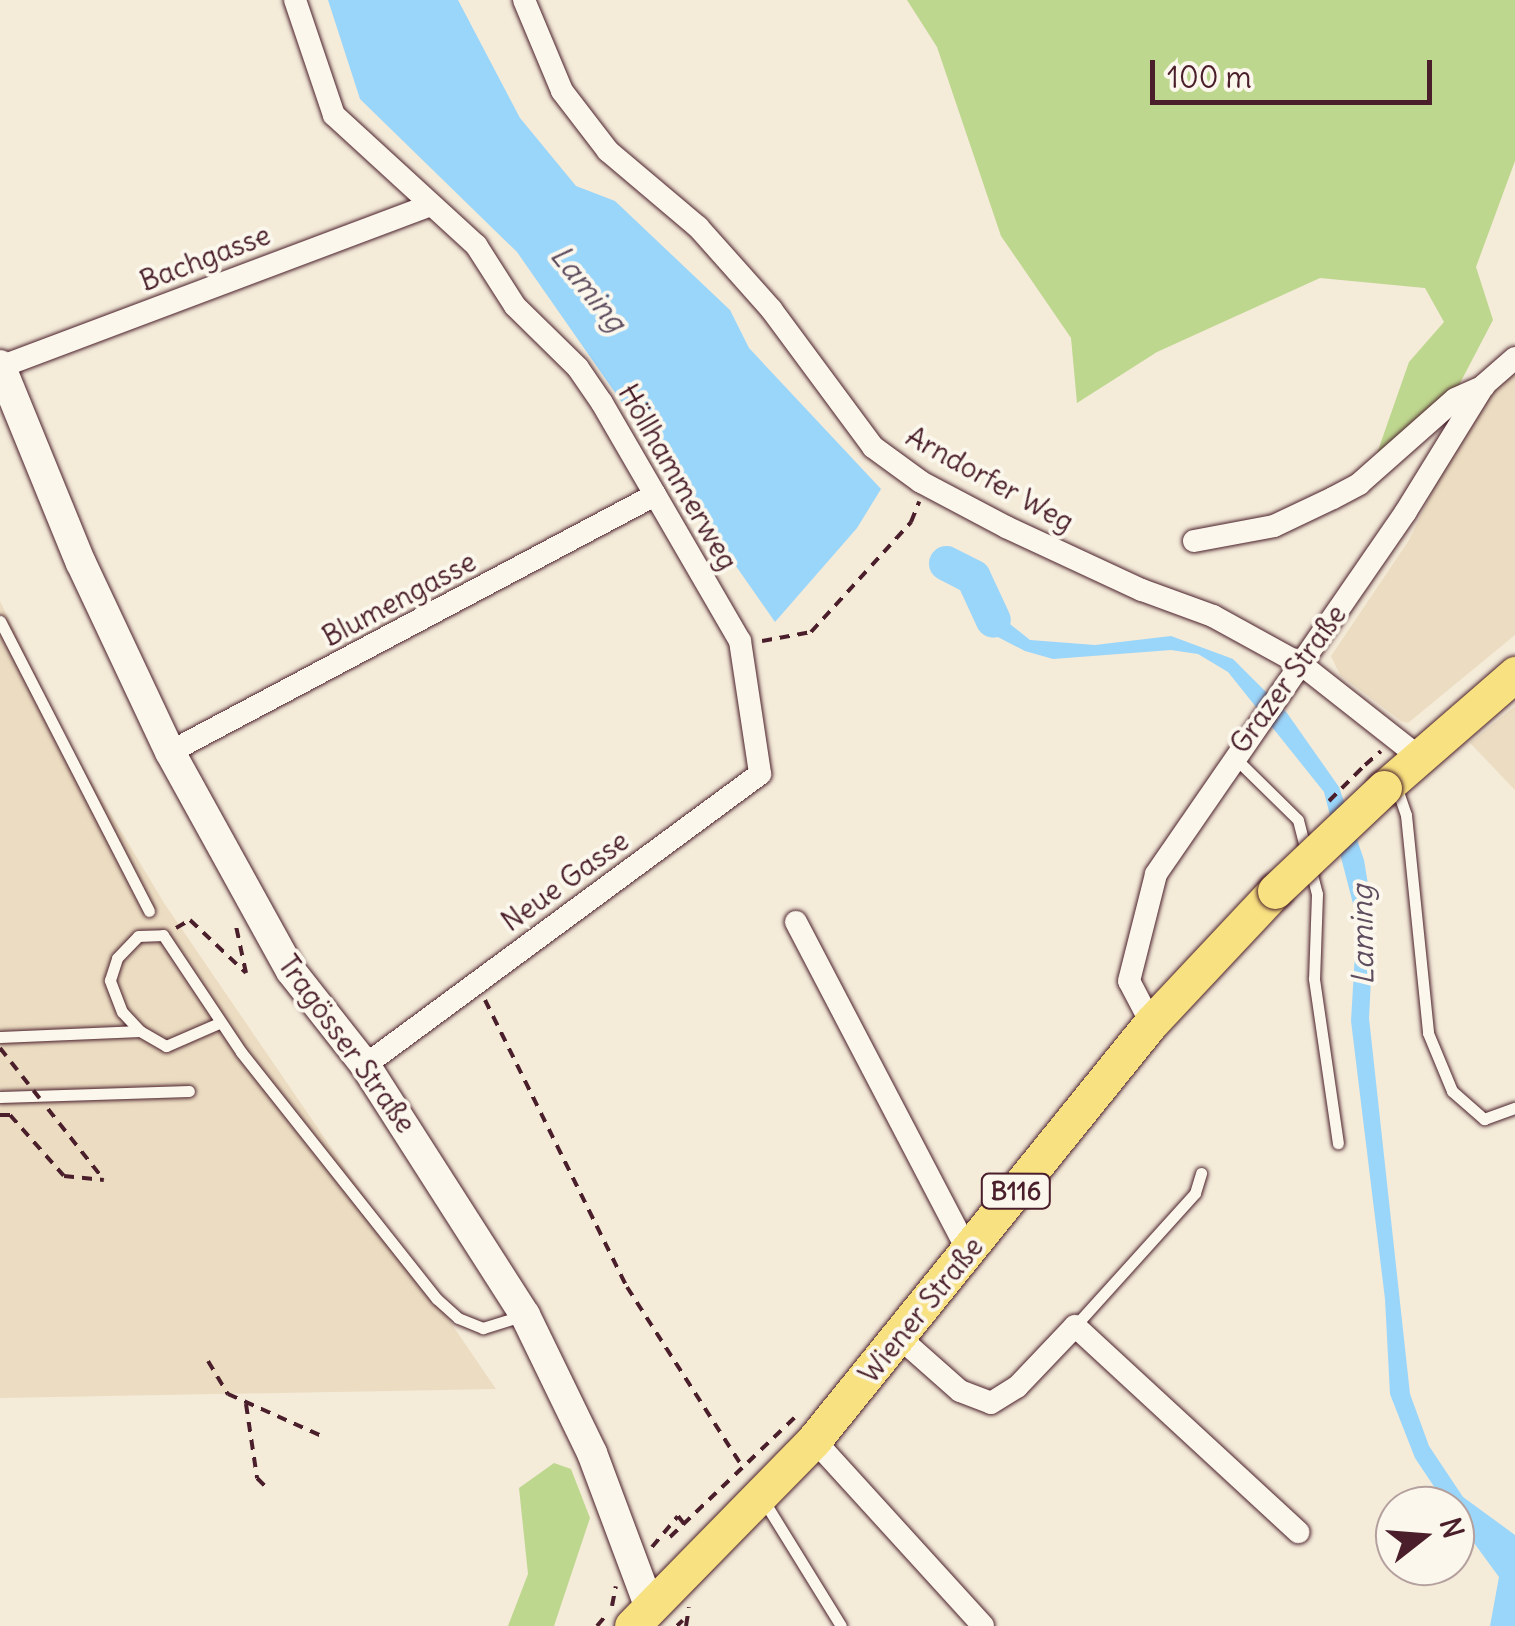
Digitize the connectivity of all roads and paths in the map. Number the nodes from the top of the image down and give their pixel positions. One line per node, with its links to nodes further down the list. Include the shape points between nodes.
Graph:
1 (295, 0): 3 (street, Höllhammerweg, via 334,115)
2 (524, 0): 7 (street, Arndorfer Weg, via 562,92 608,150 698,227 770,309 873,448)
3 (430, 205): 5 (street, Bachgasse); 8 (street, Höllhammerweg, via 476,245 515,306 578,368)
4 (1515, 358): 6 (street, Grazer Straße)
5 (0, 366): 16 (main road, Tragösser Straße, via 80,563)
6 (1484, 385): 9 (street, via 1455,399 1359,484 1333,498 1274,526); 12 (street, Grazer Straße)
7 (921, 482): 11 (path, via 911,522 811,632); 12 (street, Arndorfer Weg, via 1109,576 1213,616)
8 (655, 496): 11 (street, Höllhammerweg); 16 (street, Blumengasse)
9 (1194, 541)
10 (0, 621): 18 (lane)
11 (740, 641): 14 (street, Höllhammerweg)
12 (1302, 665): 15 (street, Grazer Straße); 17 (street, Arndorfer Weg)
13 (1515, 674): 17 (main road, B116)
14 (753, 727): 22 (street, Neue Gasse, via 760,774)
15 (1238, 748): 24 (street, Grazer Straße, via 1163,860 1142,917 1129,982); 33 (lane, via 1298,820 1317,894 1314,979)
16 (170, 752): 28 (main road, Tragösser Straße, via 291,972)
17 (1399, 774): 24 (main road, Wiener Straße / B116, bridge, via 1275,891); 31 (lane, via 1428,1033 1452,1091 1484,1119)
18 (149, 911)
19 (234, 916): 21 (path, via 246,973 190,920)
20 (796, 922): 35 (street)
21 (163, 935): 23 (lane); 25 (lane, via 138,936 116,958 110,980 122,1012)
22 (476, 982): 28 (street, Neue Gasse); 46 (path, via 627,1287 742,1468)
23 (219, 1023): 25 (lane, via 166,1046); 36 (lane, via 437,1299 483,1328)
24 (1151, 1023): 35 (main road, Wiener Straße / B116)
25 (140, 1031): 26 (lane)
26 (0, 1037)
27 (0, 1048): 32 (path, bridge, via 104,1180 64,1176 10,1115)
28 (365, 1065): 36 (main road, Tragösser Straße)
29 (189, 1091): 30 (lane)
30 (0, 1097)
31 (1515, 1108)
32 (0, 1116)
33 (1338, 1143)
34 (1201, 1172): 37 (lane, via 1195,1193)
35 (968, 1251): 38 (main road, Wiener Straße / B116)
36 (525, 1316): 47 (main road, Tragösser Straße, via 592,1453)
37 (1075, 1326): 38 (street, via 1017,1387 991,1403 960,1391); 45 (street)
38 (900, 1338): 42 (main road, Wiener Straße / B116)
39 (208, 1361): 40 (path, via 228,1394)
40 (246, 1404): 41 (path); 43 (path, via 257,1478)
41 (322, 1436)
42 (814, 1440): 44 (main road, Wiener Straße / B116); 49 (street)
43 (268, 1489)
44 (760, 1494): 47 (main road, Wiener Straße / B116); 48 (lane)
45 (1298, 1532)
46 (670, 1537)
47 (661, 1620)
48 (841, 1626)
49 (983, 1626)

